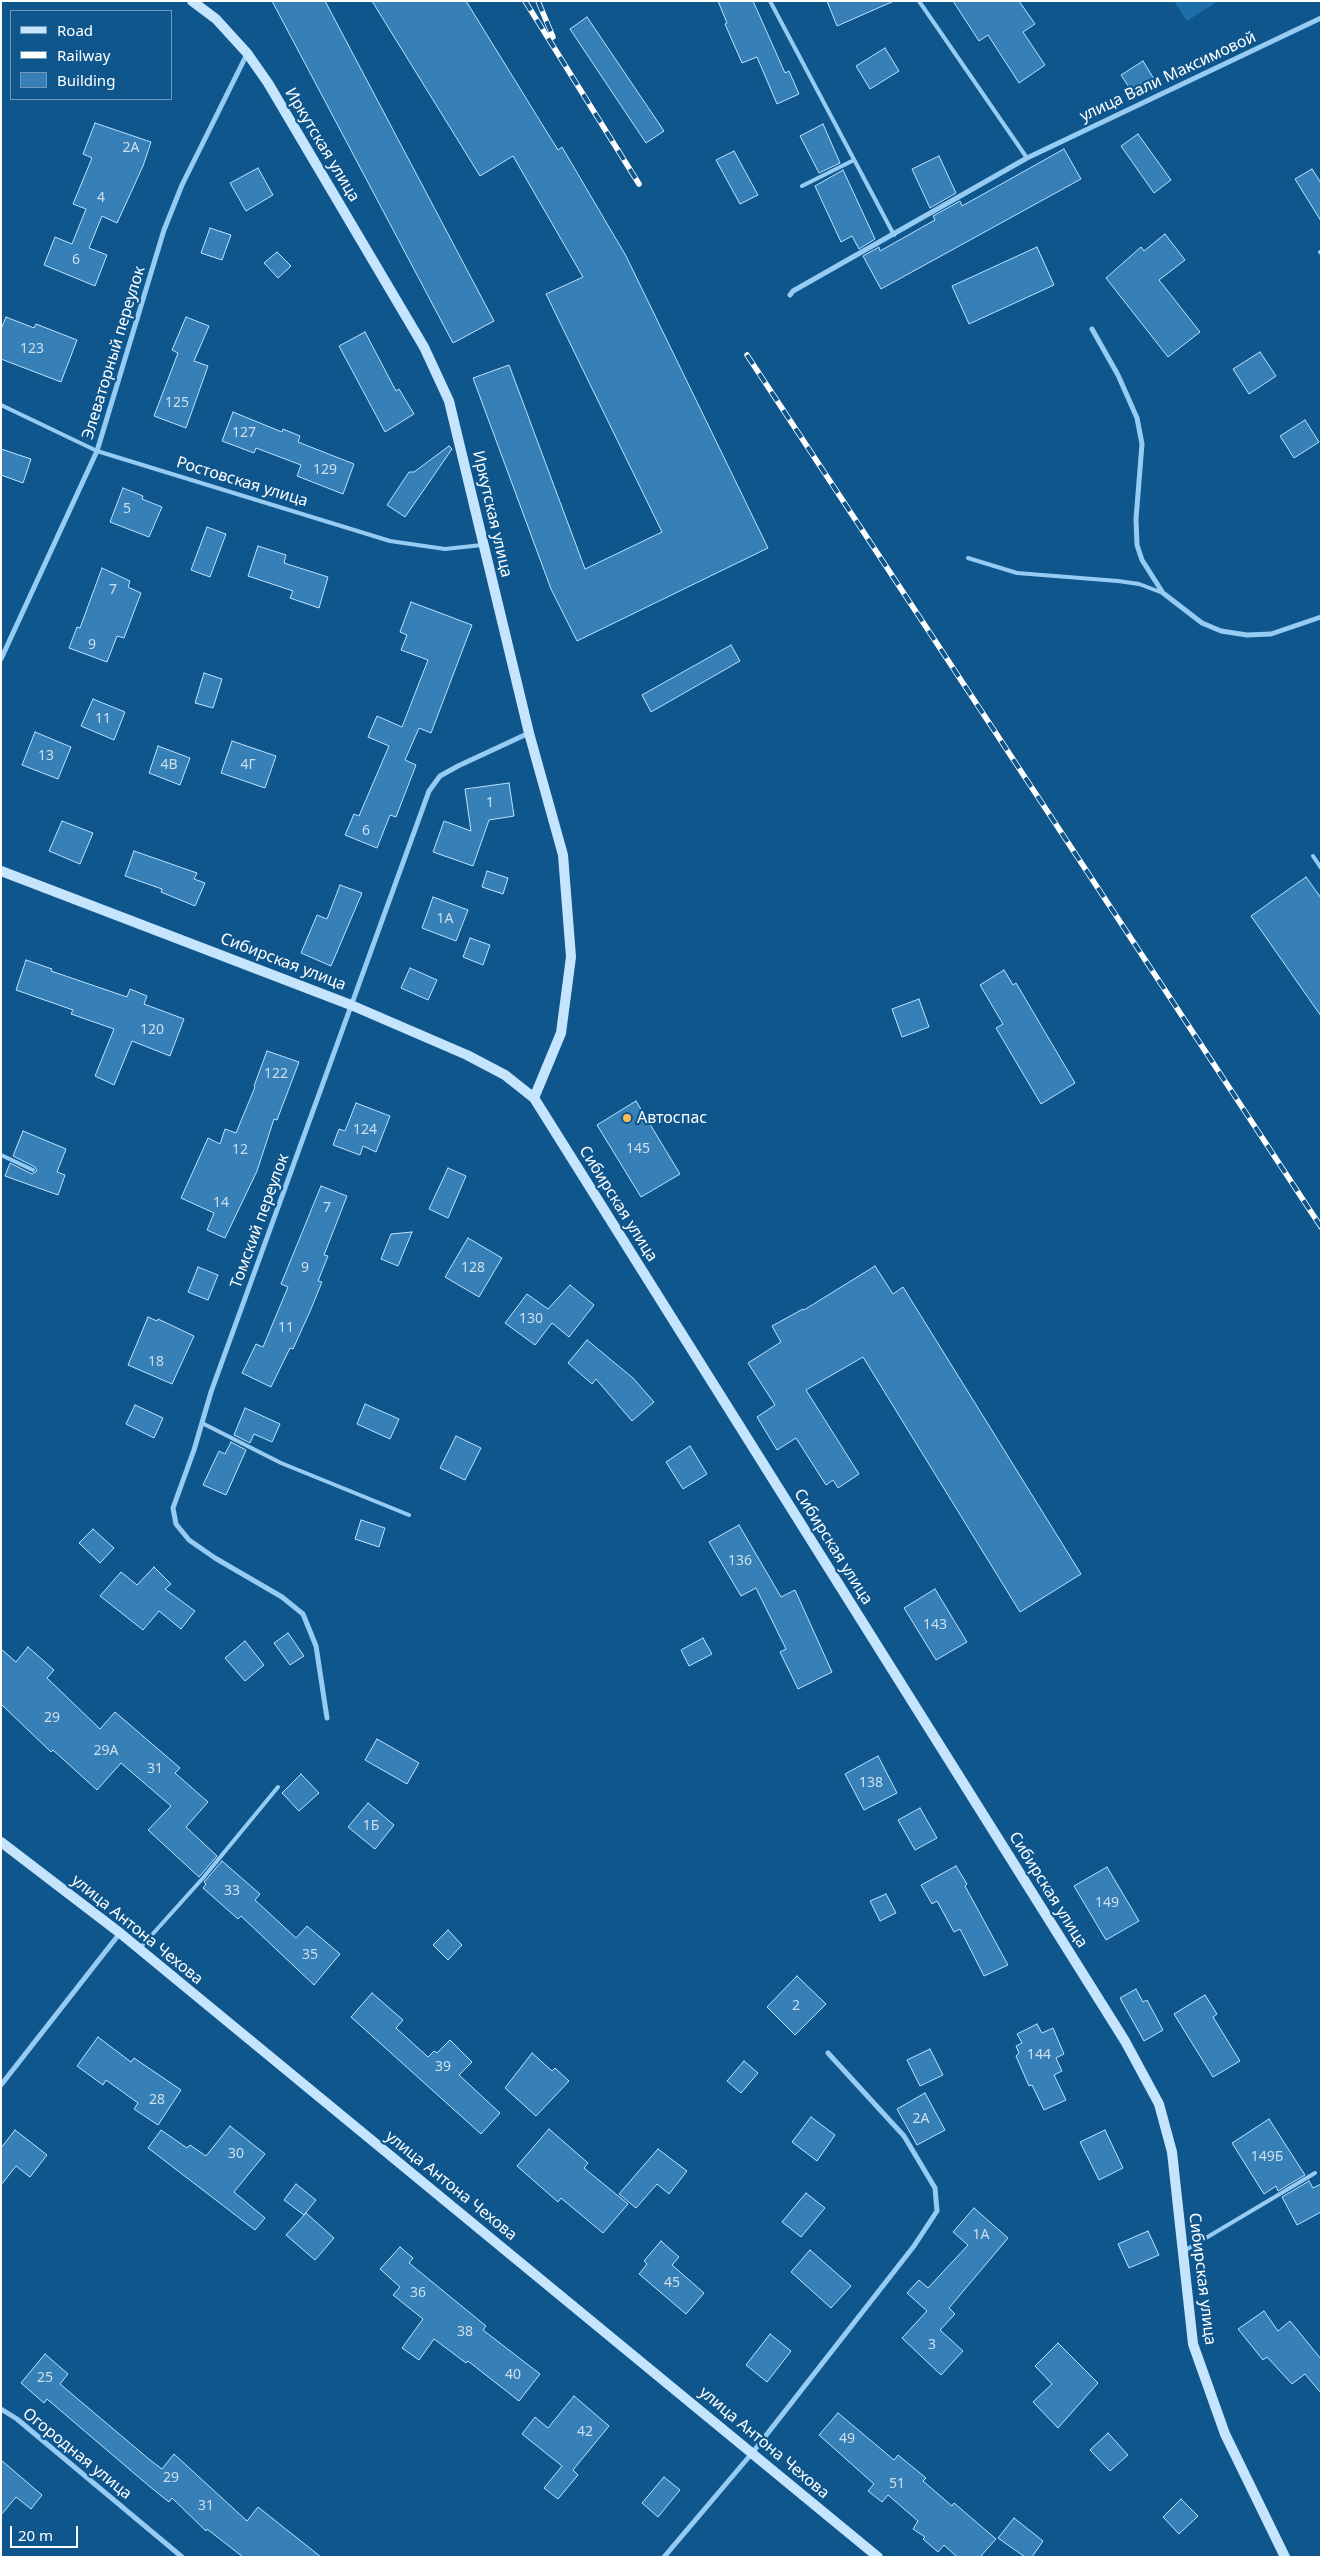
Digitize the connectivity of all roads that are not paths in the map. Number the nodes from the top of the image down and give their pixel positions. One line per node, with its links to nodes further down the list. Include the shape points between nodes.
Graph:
1 (192, 1): 5 (street, Иркутская улица, via 216,18)
2 (770, 1): 7 (lane)
3 (919, 1): 6 (lane)
4 (1321, 18): 6 (street, улица Вали Максимовой)
5 (247, 53): 13 (street, Элеваторный переулок, via 182,185 164,230); 14 (street, Иркутская улица, via 424,346 449,401)
6 (1027, 158): 9 (street, улица Вали Максимовой)
7 (854, 160): 8 (lane); 9 (lane)
8 (802, 186)
9 (894, 235): 10 (street, улица Вали Максимовой)
10 (790, 295)
11 (1092, 329): 16 (street, via 1137,418 1142,444 1137,546)
12 (1, 405): 13 (lane, Ростовская улица)
13 (97, 451): 14 (lane, Ростовская улица, via 390,541 445,549); 18 (street, Элеваторный переулок)
14 (484, 545): 19 (street, Иркутская улица)
15 (968, 558): 16 (lane, via 1017,574 1118,581)
16 (1163, 593): 17 (street, via 1202,623 1246,635 1271,634)
17 (1321, 617)
18 (1, 659)
19 (529, 732): 23 (street, Томский переулок, via 440,776 429,791); 24 (street, Иркутская улица, via 563,855 571,957 561,1033)
20 (1313, 856): 21 (lane)
21 (1321, 868)
22 (1, 871): 23 (street, Сибирская улица)
23 (351, 1005): 24 (street, Сибирская улица, via 467,1055 505,1075); 27 (street, Томский переулок)
24 (534, 1098): 37 (street, Сибирская улица, via 1125,2041 1159,2104 1172,2152)
25 (1, 1155): 26 (lane)
26 (33, 1170)
27 (202, 1423): 28 (lane, via 281,1463); 29 (street, Томский переулок, via 172,1508 176,1524 189,1540 282,1597 303,1614 316,1646)
28 (409, 1515)
29 (327, 1718)
30 (278, 1787): 33 (lane)
31 (1, 1842): 32 (street, улица Антона Чехова)
32 (120, 1933): 33 (street, улица Антона Чехова); 35 (street)
33 (139, 1949): 39 (street, улица Антона Чехова)
34 (828, 2052): 39 (street, via 904,2136 935,2188 937,2211 914,2246)
35 (1, 2085)
36 (1315, 2173): 37 (lane)
37 (1182, 2252): 43 (street, Сибирская улица, via 1193,2344 1225,2434)
38 (1, 2409): 40 (street, Огородная улица)
39 (753, 2452): 41 (street); 42 (street, улица Антона Чехова)
40 (182, 2557)
41 (664, 2557)
42 (878, 2557)
43 (1286, 2557)

